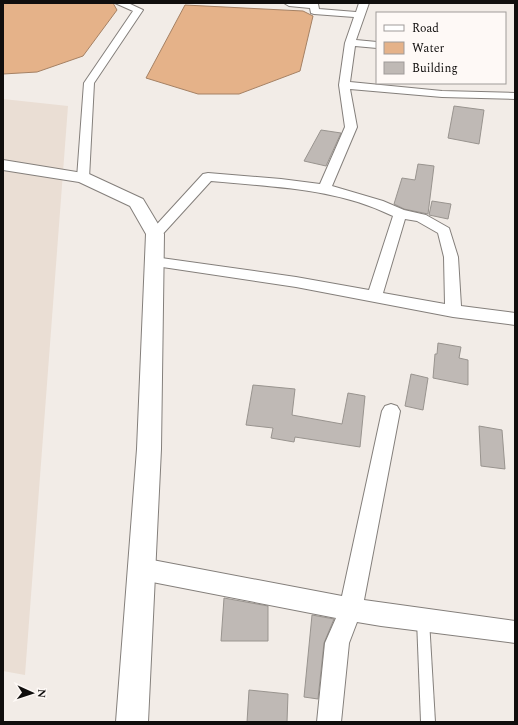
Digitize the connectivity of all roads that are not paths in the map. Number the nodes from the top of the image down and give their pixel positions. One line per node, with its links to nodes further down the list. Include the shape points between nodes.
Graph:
1 (120, 3): 10 (street, via 138,10 89,83)
2 (289, 3): 4 (street, via 315,6 314,10)
3 (364, 3): 4 (street)
4 (360, 15): 5 (street)
5 (350, 43): 6 (street); 7 (street)
6 (376, 45)
7 (344, 85): 8 (street, via 442,94); 11 (street, via 351,127)
8 (515, 96)
9 (3, 166): 10 (street)
10 (84, 178): 13 (street, via 137,203)
11 (324, 189): 12 (street, via 373,202); 13 (street, via 208,177)
12 (400, 214): 15 (street); 16 (street, via 421,218 444,231 451,257)
13 (155, 234): 14 (street)
14 (154, 262): 15 (street, via 296,282); 19 (street, via 149,449)
15 (374, 297): 16 (street)
16 (454, 311): 17 (street)
17 (515, 319)
18 (391, 411): 20 (street)
19 (142, 569): 20 (street); 23 (street)
20 (351, 609): 21 (street); 24 (street, via 337,643)
21 (423, 620): 22 (street); 25 (lane)
22 (515, 632)
23 (132, 722)
24 (329, 722)
25 (428, 722)

